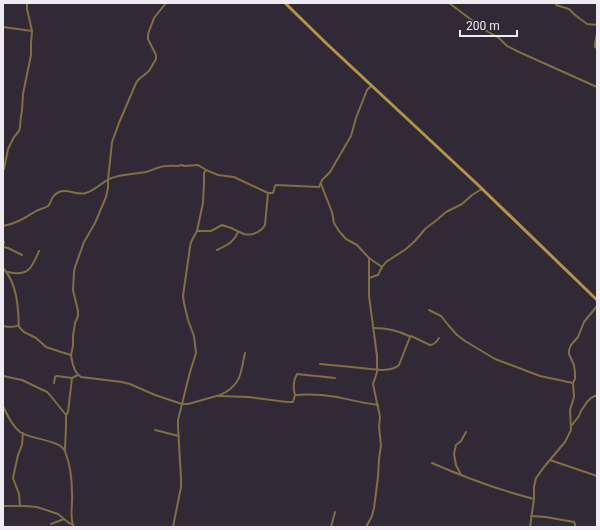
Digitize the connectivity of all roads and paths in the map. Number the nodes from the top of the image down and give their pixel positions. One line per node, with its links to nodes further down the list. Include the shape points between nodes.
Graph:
1 (27, 3): 8 (street)
2 (166, 3): 15 (street, via 154,18 148,36 156,59 149,71 136,83 112,142)
3 (285, 3): 11 (street)
4 (449, 3): 12 (street, via 507,46)
5 (556, 3): 6 (street, via 570,10 587,24)
6 (597, 25)
7 (3, 27): 8 (street)
8 (32, 31): 13 (street, via 20,127 8,149)
9 (597, 34): 10 (street)
10 (597, 48)
11 (371, 86): 16 (street, via 367,90 351,136); 17 (street)
12 (597, 87)
13 (3, 170)
14 (206, 170): 15 (street, via 198,165 167,166); 18 (street, via 234,177); 20 (street)
15 (108, 180): 19 (street, via 86,193 60,191 53,195 47,206 19,221); 40 (street, via 106,198 84,242 74,272 73,290 78,316 74,323)
16 (321, 184): 18 (street, via 319,187 276,185 273,193); 26 (street, via 337,228)
17 (482, 189): 27 (street, via 462,204 448,210 406,249); 31 (street)
18 (268, 193): 21 (street, via 263,228 251,234)
19 (3, 226)
20 (197, 231): 21 (street, via 211,231 222,226); 52 (street, via 191,242 183,296 196,353)
21 (238, 232): 23 (street, via 234,240)
22 (3, 245): 25 (street)
23 (217, 250)
24 (39, 251): 29 (street, via 29,270 17,274)
25 (22, 255)
26 (369, 258): 27 (street); 30 (street)
27 (382, 267): 30 (street, via 378,275)
28 (3, 268): 29 (street)
29 (7, 272): 35 (street, via 16,293)
30 (369, 278): 36 (street)
31 (597, 300)
32 (597, 306): 48 (street, via 584,322 569,350 574,365)
33 (429, 310): 48 (street, via 441,316 457,335 495,359 540,376)
34 (3, 326): 35 (street)
35 (19, 326): 40 (street, via 46,348)
36 (374, 328): 37 (street, via 394,330); 42 (street)
37 (410, 337): 38 (street, via 430,345 436,343); 42 (street, via 398,367)
38 (439, 338)
39 (245, 353): 51 (street, via 235,385)
40 (71, 355): 43 (street)
41 (320, 364): 42 (street)
42 (378, 370): 53 (street, via 374,384)
43 (78, 375): 45 (street); 52 (street, via 130,384)
44 (3, 376): 55 (street, via 22,380 49,393)
45 (72, 378): 47 (street, via 57,376); 55 (street)
46 (335, 378): 49 (street, via 296,374)
47 (54, 383)
48 (573, 383): 56 (street, via 574,398 570,410)
49 (295, 395): 51 (street, via 293,402); 53 (street, via 334,397)
50 (597, 395): 56 (street, via 587,402)
51 (218, 396): 52 (street)
52 (182, 404): 60 (street, via 178,420)
53 (378, 405): 77 (street, via 381,445 378,477 374,508)
54 (3, 406): 59 (street, via 12,422)
55 (66, 415): 61 (street)
56 (572, 426): 62 (street, via 565,442)
57 (155, 430): 60 (street)
58 (466, 432): 65 (street, via 456,446 454,456 459,473)
59 (23, 433): 61 (street, via 57,444); 68 (street, via 13,478)
60 (179, 436): 75 (street, via 180,494)
61 (65, 450): 73 (street, via 71,475)
62 (550, 460): 64 (street); 66 (street, via 536,478)
63 (432, 463): 65 (street)
64 (597, 476)
65 (467, 478): 66 (street)
66 (534, 499): 70 (street)
67 (3, 506): 68 (street)
68 (20, 506): 71 (street, via 37,507 58,514)
69 (335, 512): 76 (street)
70 (531, 516): 78 (street); 79 (street, via 574,522)
71 (64, 519): 72 (street); 73 (street)
72 (51, 524)
73 (72, 524): 74 (street)
74 (74, 527)
75 (173, 527)
76 (331, 527)
77 (366, 527)
78 (530, 527)
79 (575, 527)

